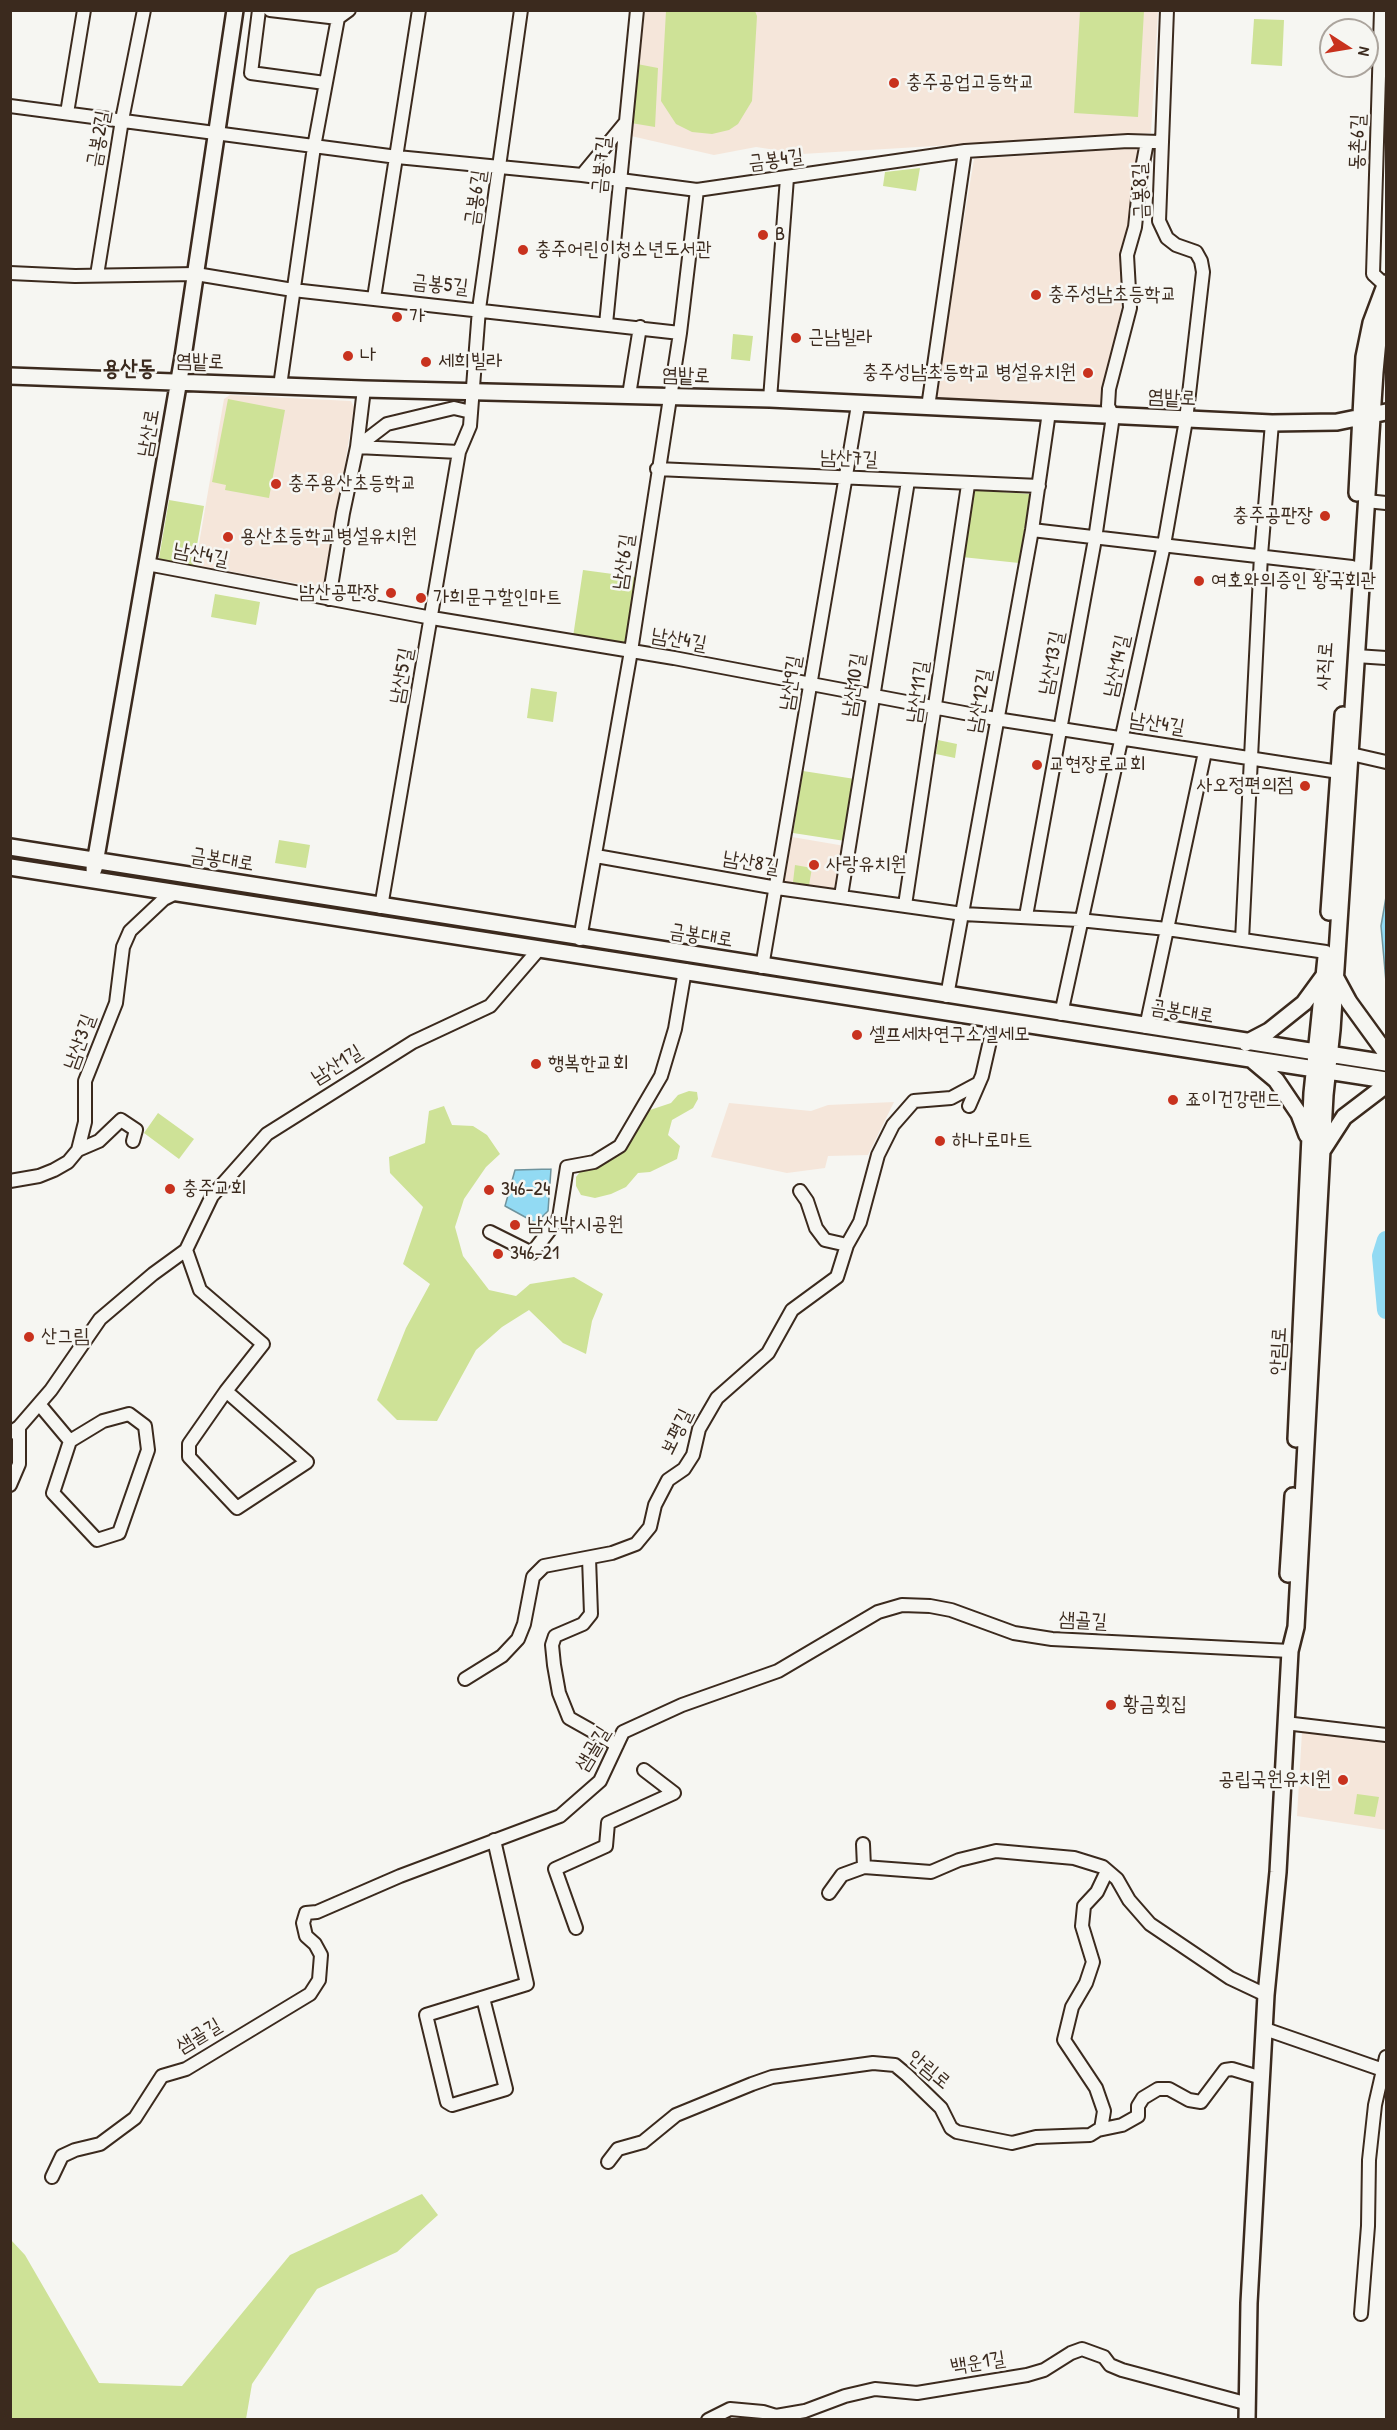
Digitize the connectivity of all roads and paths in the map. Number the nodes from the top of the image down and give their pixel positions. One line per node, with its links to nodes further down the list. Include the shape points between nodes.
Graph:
1 (84, 10): 16 (street, 금봉2길)
2 (144, 10): 17 (street, 금봉2길)
3 (235, 10): 19 (street, 남산로)
4 (259, 10): 14 (street, via 251,73)
5 (270, 10): 13 (street)
6 (350, 10): 13 (street)
7 (419, 10): 23 (street)
8 (521, 10): 24 (street, 금봉6길)
9 (637, 10): 18 (street, 금봉7길)
10 (1167, 10): 20 (street, 금봉8길)
11 (1380, 11): 12 (street); 32 (street, 동촌6길, via 1373,274)
12 (1386, 13)
13 (338, 18): 14 (street)
14 (325, 83): 21 (street)
15 (10, 106): 16 (street, 금봉4길)
16 (67, 113): 17 (street, 금봉4길)
17 (122, 120): 19 (street, 금봉4길); 31 (street, 금봉2길)
18 (625, 123): 25 (street); 27 (street, 금봉7길)
19 (216, 134): 21 (street, 금봉4길); 30 (street, 남산로)
20 (1154, 142): 22 (street, 금봉4길); 53 (street, 남산13길, via 1140,179 1135,227 1127,255 1130,308 1109,389 1108,406); 54 (street, 금봉8길, via 1159,221 1167,238 1196,252 1203,272)
21 (314, 147): 23 (street, 금봉4길); 33 (street)
22 (965, 151): 26 (street, 금봉4길); 49 (street)
23 (397, 157): 24 (street, 금봉4길); 34 (street)
24 (501, 167): 25 (street, 금봉4길); 35 (street, 금봉6길)
25 (582, 175): 27 (street, 금봉4길)
26 (786, 178): 28 (street, 금봉4길); 47 (street)
27 (621, 181): 28 (street, 금봉4길); 37 (street, 금봉7길)
28 (697, 190): 39 (street, 남산6길)
29 (10, 273): 31 (street, 금봉5길)
30 (196, 274): 31 (street, 금봉5길); 33 (street, 금봉5길); 41 (street, 남산로)
31 (96, 275)
32 (1386, 285): 52 (street, 사직로, via 1371,323 1364,357)
33 (293, 290): 34 (street, 금봉5길); 42 (street)
34 (374, 298): 35 (street, 금봉5길)
35 (479, 309): 37 (street, 금봉5길); 44 (street, 금봉6길)
36 (1386, 309): 52 (street, 사직로, via 1378,340)
37 (606, 324): 38 (street, 금봉5길)
38 (640, 327): 39 (street, 금봉5길); 45 (street)
39 (680, 333): 46 (street, 남산6길)
40 (10, 376): 41 (street, 염밭로)
41 (179, 382): 42 (street, 염밭로); 69 (street, 남산로)
42 (280, 386): 43 (street, 염밭로)
43 (364, 389): 44 (street, 염밭로); 56 (street)
44 (473, 392): 45 (street, 염밭로); 50 (street, 남산5길)
45 (629, 395): 46 (street, 염밭로)
46 (670, 396): 47 (street, 염밭로); 58 (street, 남산6길)
47 (770, 399): 48 (street, 염밭로)
48 (858, 405): 49 (street, 염밭로); 59 (street, 남산9길)
49 (928, 407): 51 (street, 염밭로)
50 (471, 412): 56 (street, via 454,408 387,424); 57 (street, 남산5길)
51 (1049, 412): 53 (street, 염밭로); 62 (street, 남산12길)
52 (1373, 415): 55 (street, 염밭로, via 1337,422); 63 (street, 사직로); 70 (street, 사직로)
53 (1113, 416): 54 (street, 염밭로); 66 (street, 남산13길)
54 (1186, 420): 55 (street, 염밭로); 67 (street, 남산14길)
55 (1272, 423): 68 (street)
56 (357, 447): 57 (street); 71 (street)
57 (459, 453): 72 (street, 남산5길)
58 (657, 468): 59 (street, 남산7길); 73 (street, 남산6길)
59 (844, 478): 60 (street, 남산7길); 76 (street, 남산9길)
60 (908, 481): 61 (street, 남산7길); 77 (street, 남산10길)
61 (968, 485): 62 (street, 남산7길); 78 (street, 남산11길)
62 (1039, 486): 65 (street, 남산12길)
63 (1366, 501): 64 (street); 74 (street, 사직로)
64 (1386, 502)
65 (1032, 530): 66 (street); 79 (street, 남산12길)
66 (1095, 539): 67 (street); 80 (street, 남산13길)
67 (1164, 545): 68 (street); 81 (street, 남산14길)
68 (1261, 555): 70 (street); 84 (street)
69 (147, 564): 71 (street, 남산4길); 89 (street, 남산로)
70 (1352, 567): 86 (street, 사직로)
71 (330, 599): 72 (street, 남산4길)
72 (432, 618): 73 (street, 남산4길); 96 (street, 남산5길)
73 (632, 651): 76 (street, 남산4길); 88 (street, 남산6길)
74 (1356, 656): 75 (street, 사직로); 83 (street, 사직로)
75 (1386, 658)
76 (811, 684): 77 (street, 남산4길); 92 (street, 남산9길)
77 (872, 696): 78 (street, 남산4길); 94 (street, 남산10길)
78 (936, 707): 79 (street, 남산4길); 95 (street, 남산11길)
79 (996, 718): 80 (street, 남산4길); 97 (street, 남산12길)
80 (1060, 728): 81 (street, 남산4길); 98 (street, 남산13길)
81 (1121, 738): 82 (street, 남산4길); 99 (street, 남산14길)
82 (1205, 752): 84 (street, 남산4길); 100 (street, 남산4길)
83 (1351, 754): 85 (street); 86 (street, 사직로)
84 (1251, 759): 86 (street, 남산4길); 102 (street)
85 (1386, 762)
86 (1344, 773): 104 (street, 사직로); 107 (street, 사직로)
87 (10, 848): 89 (street, 금봉대로)
88 (596, 856): 92 (street, 남산8길); 101 (street, 남산6길)
89 (95, 861): 91 (street, 남산로); 96 (street, 금봉대로)
90 (10, 867): 91 (street, 금봉대로)
91 (92, 878): 93 (street, 금봉대로)
92 (777, 888): 94 (street, 남산8길); 105 (street, 남산9길)
93 (179, 891): 103 (street, 금봉대로); 124 (street, 남산3길, via 164,899 130,931 123,947 116,1004 85,1081 85,1122)
94 (841, 896): 95 (street, 남산8길)
95 (904, 905): 97 (street, 남산8길)
96 (381, 907): 101 (street, 금봉대로)
97 (963, 914): 98 (street, 남산8길); 108 (street, 남산12길)
98 (1026, 916): 99 (street, 남산8길)
99 (1079, 920): 100 (street); 109 (street, 남산14길)
100 (1167, 929): 102 (street); 111 (street, 남산4길)
101 (580, 939): 105 (street, 금봉대로)
102 (1242, 940): 104 (street)
103 (540, 948): 106 (street, 금봉대로); 129 (street, 남산1길, via 490,1006 413,1042 267,1134 213,1196)
104 (1326, 952): 107 (street, 사직로)
105 (762, 967): 108 (street, 금봉대로)
106 (685, 970): 110 (street, 금봉대로); 127 (street, via 675,1029 661,1076 620,1146 594,1162 567,1167 559,1218 532,1253)
107 (1330, 976): 112 (street, via 1304,1003); 113 (street); 114 (street, 사직로)
108 (947, 996): 109 (street, 금봉대로)
109 (1060, 1014): 111 (street, 금봉대로)
110 (995, 1019): 115 (street, 금봉대로); 119 (street)
111 (1146, 1027): 112 (street, 금봉대로)
112 (1246, 1043): 114 (street, 금봉대로)
113 (1386, 1053)
114 (1322, 1054): 116 (street, 금봉대로); 117 (street, 안림로)
115 (1251, 1059): 117 (street, 금봉대로); 123 (street, via 1276,1080)
116 (1386, 1063)
117 (1320, 1070): 118 (street, 금봉대로); 123 (street, 안림로)
118 (1386, 1080)
119 (979, 1083): 121 (street); 128 (street, 보평길, via 951,1098 914,1101 893,1125 878,1155 860,1222)
120 (1386, 1085): 123 (street, via 1344,1117)
121 (969, 1106)
122 (133, 1141): 124 (street, via 136,1130 121,1120 99,1141)
123 (1316, 1147): 136 (street, 안림로, via 1285,1627)
124 (78, 1150): 125 (street, via 54,1170)
125 (10, 1181)
126 (800, 1191): 128 (street, via 825,1240)
127 (490, 1232)
128 (847, 1245): 135 (street, 보평길, via 837,1277 792,1310 768,1353 717,1398 699,1429 693,1455 684,1469 668,1480 655,1505 650,1527 636,1544)
129 (186, 1250): 130 (street, via 200,1290 263,1344); 131 (street, 남산1길, via 100,1319)
130 (226, 1391): 130 (street, via 189,1444 189,1457 237,1508 307,1462)
131 (39, 1404): 132 (street, 남산1길); 133 (street)
132 (15, 1430): 134 (street, via 20,1464)
133 (70, 1441): 133 (street, via 103,1421 129,1414 145,1426 148,1450 119,1533 97,1540 52,1493)
134 (10, 1485)
135 (589, 1558): 137 (street, 보평길, via 544,1566 532,1578 518,1639 502,1656); 140 (street, via 591,1614 583,1624 555,1636 554,1665 569,1718)
136 (1290, 1651): 138 (street, 안림로); 140 (street, 샘골길, via 1052,1639 1014,1633 951,1610 902,1605 878,1612 778,1671 682,1705 623,1732)
137 (465, 1679)
138 (1285, 1723): 139 (street); 148 (street, 안림로, via 1278,1872)
139 (1386, 1735)
140 (617, 1745): 142 (street, 샘골길, via 600,1781 560,1816)
141 (644, 1770): 147 (street, via 674,1793 608,1823 606,1846 555,1869)
142 (494, 1840): 149 (street, via 528,1979 525,1986); 156 (street, 샘골길, via 317,1912 306,1913 306,1936 321,1954 319,1980 310,1994 186,2069 162,2076 135,2118 100,2144 62,2156)
143 (863, 1844): 144 (street)
144 (864, 1867): 145 (street, via 931,1872 996,1851 1074,1858); 146 (street, via 842,1875)
145 (1107, 1871): 148 (street, via 1118,1879 1129,1900 1150,1924 1230,1978); 154 (street, via 1097,1892 1084,1905 1082,1926 1093,1962 1072,2007 1064,2040 1096,2088 1104,2111)
146 (829, 1893)
147 (576, 1928)
148 (1266, 1995): 150 (street, 안림로)
149 (483, 1998): 149 (street, via 426,2015 447,2102 452,2105 506,2089)
150 (1264, 2029): 152 (street); 153 (street, 안림로)
151 (1386, 2057): 152 (street)
152 (1384, 2071): 157 (street, via 1375,2105 1369,2160)
153 (1262, 2078): 154 (street, 안림로, via 1225,2070 1201,2102 1169,2089 1158,2089 1143,2098 1134,2120); 158 (street, 안림로)
154 (1101, 2129): 155 (street, 안림로, via 1089,2135 1036,2137 1012,2143 957,2133 941,2108 907,2075 895,2065 873,2062 783,2075 752,2084 676,2115 643,2142 618,2149)
155 (608, 2162)
156 (52, 2177)
157 (1361, 2314)
158 (1245, 2403): 159 (street, 백운1길, via 1122,2370 1104,2357 1082,2349 1027,2375 917,2393 875,2389 776,2416 730,2409); 160 (street, 안림로)
159 (708, 2420)
160 (1247, 2420)

